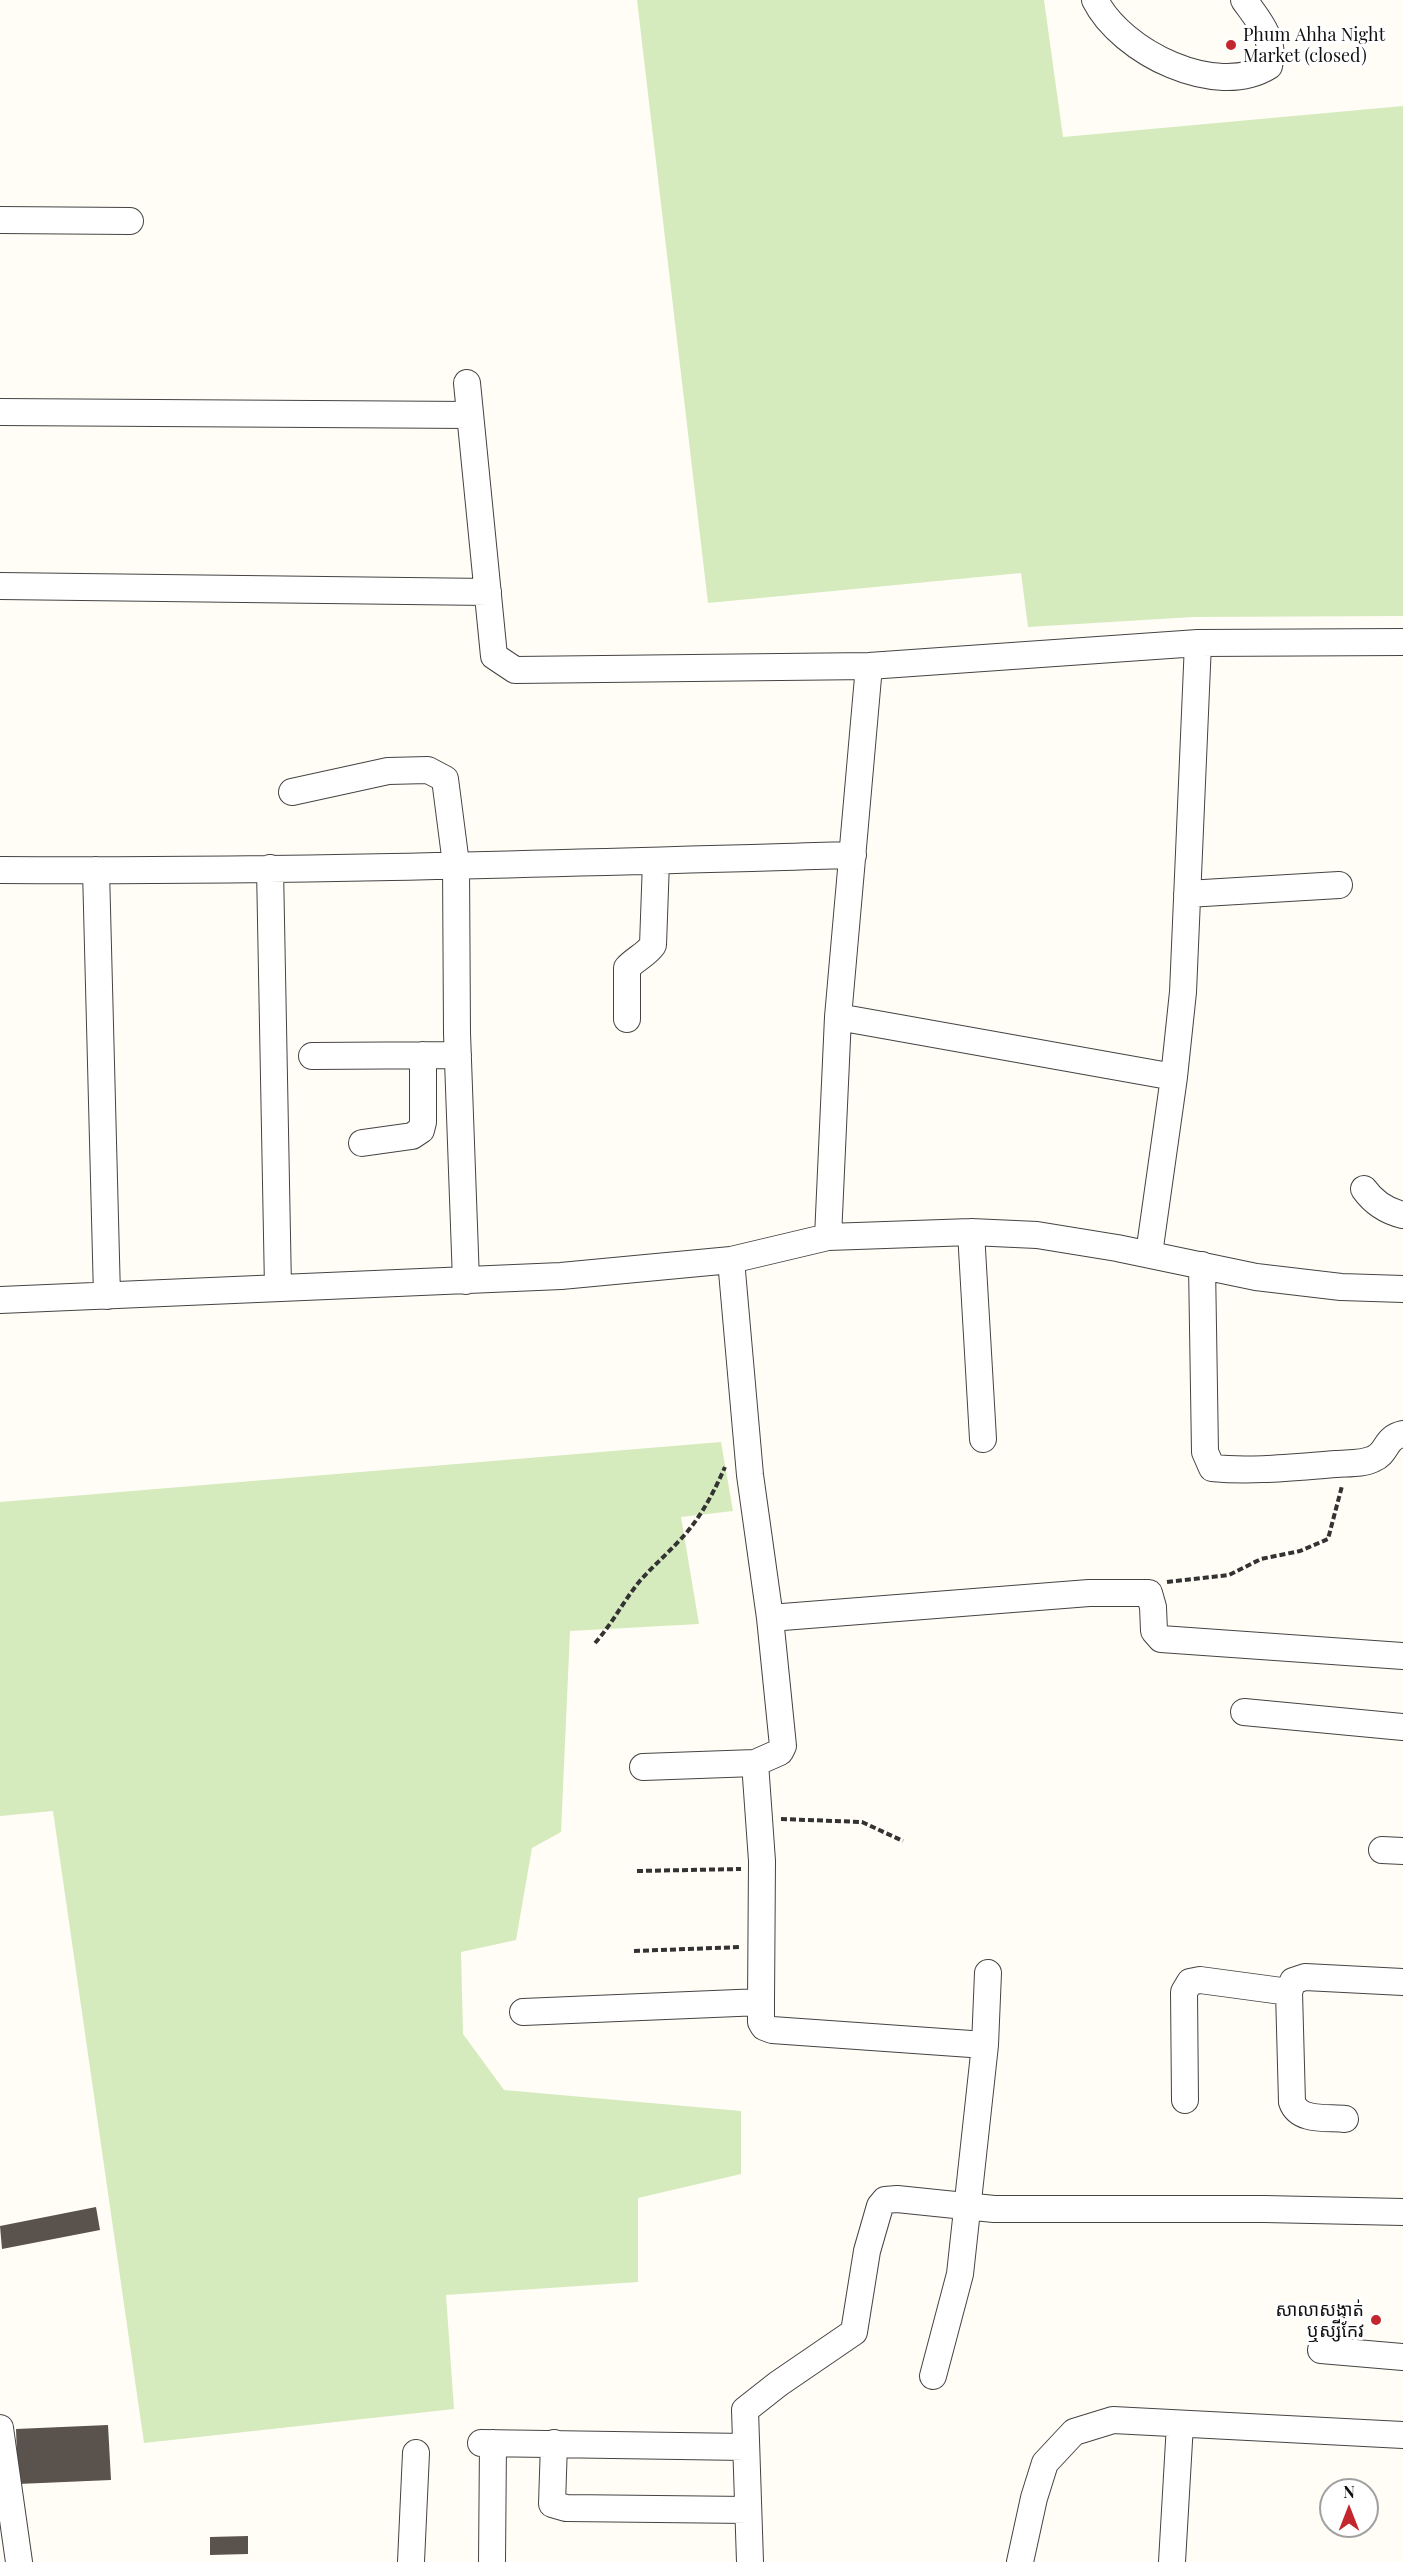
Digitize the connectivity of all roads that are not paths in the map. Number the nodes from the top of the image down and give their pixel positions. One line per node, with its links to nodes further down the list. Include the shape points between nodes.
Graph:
1 (1095, 0): 2 (street, via 1113,24 1151,55 1193,73 1219,77 1244,76 1269,66 1269,39)
2 (1244, 0)
3 (0, 220): 4 (street)
4 (129, 221)
5 (467, 383): 7 (street)
6 (0, 412): 7 (street)
7 (470, 416): 9 (street)
8 (0, 586): 9 (street)
9 (488, 592): 12 (street, via 494,656 515,670)
10 (1403, 642): 11 (street)
11 (1198, 643): 12 (street); 21 (street)
12 (869, 666): 14 (street)
13 (292, 792): 16 (street, via 388,771 428,770 445,779)
14 (854, 855): 15 (street); 22 (street)
15 (656, 861): 16 (street); 23 (street, via 653,945 627,968)
16 (456, 864): 17 (street); 25 (street)
17 (270, 868): 19 (street); 37 (street)
18 (0, 870): 19 (street)
19 (96, 870): 39 (street)
20 (1339, 885): 21 (street)
21 (1187, 894): 27 (street)
22 (838, 1017): 27 (street); 32 (street)
23 (627, 1019)
24 (423, 1055): 25 (street); 26 (street); 28 (street, via 421,1130 412,1136)
25 (458, 1055): 36 (street)
26 (312, 1056)
27 (1174, 1077): 33 (street)
28 (362, 1143)
29 (1364, 1189): 30 (street, via 1373,1201)
30 (1403, 1215)
31 (971, 1232): 32 (street); 33 (street, via 1037,1235); 42 (street)
32 (828, 1236): 34 (street)
33 (1149, 1254): 35 (street)
34 (731, 1260): 36 (street); 43 (street, via 750,1475)
35 (1202, 1265): 38 (street, via 1341,1287); 41 (street, via 1205,1452 1210,1466 1248,1469 1371,1460 1382,1454 1388,1442)
36 (466, 1281): 37 (street)
37 (278, 1288): 39 (street)
38 (1403, 1288)
39 (107, 1296): 40 (street)
40 (0, 1300)
41 (1403, 1434)
42 (983, 1439)
43 (770, 1618): 44 (street, via 1089,1593 1149,1593 1154,1631 1161,1639); 47 (street, via 783,1746 780,1752)
44 (1403, 1656)
45 (1244, 1712): 46 (street)
46 (1403, 1727)
47 (755, 1762): 48 (street); 52 (street, via 762,1869)
48 (643, 1767)
49 (988, 1973): 54 (street)
50 (1403, 1982): 51 (street, via 1305,1977 1293,1981)
51 (1289, 1992): 55 (street, via 1190,1982 1184,1992); 56 (street, via 1294,2108 1304,2115)
52 (761, 2002): 53 (street); 54 (street, via 761,2022 772,2030)
53 (523, 2012)
54 (985, 2045): 57 (street)
55 (1185, 2100)
56 (1345, 2119)
57 (967, 2207): 58 (street); 61 (street, via 960,2274); 66 (street, via 885,2200 867,2251 854,2332 745,2410)
58 (1403, 2212)
59 (1321, 2350): 60 (street)
60 (1403, 2357)
61 (933, 2376)
62 (1180, 2424): 64 (street); 73 (street, via 1113,2420 1074,2432 1046,2463); 74 (street)
63 (0, 2428): 69 (street)
64 (1403, 2435)
65 (554, 2443): 66 (street); 68 (street, via 552,2504 566,2508); 71 (street, via 487,2443)
66 (745, 2447): 68 (street)
67 (417, 2453): 70 (street)
68 (748, 2510): 72 (street)
69 (19, 2562)
70 (411, 2562)
71 (492, 2562)
72 (750, 2562)
73 (1020, 2562)
74 (1172, 2562)

